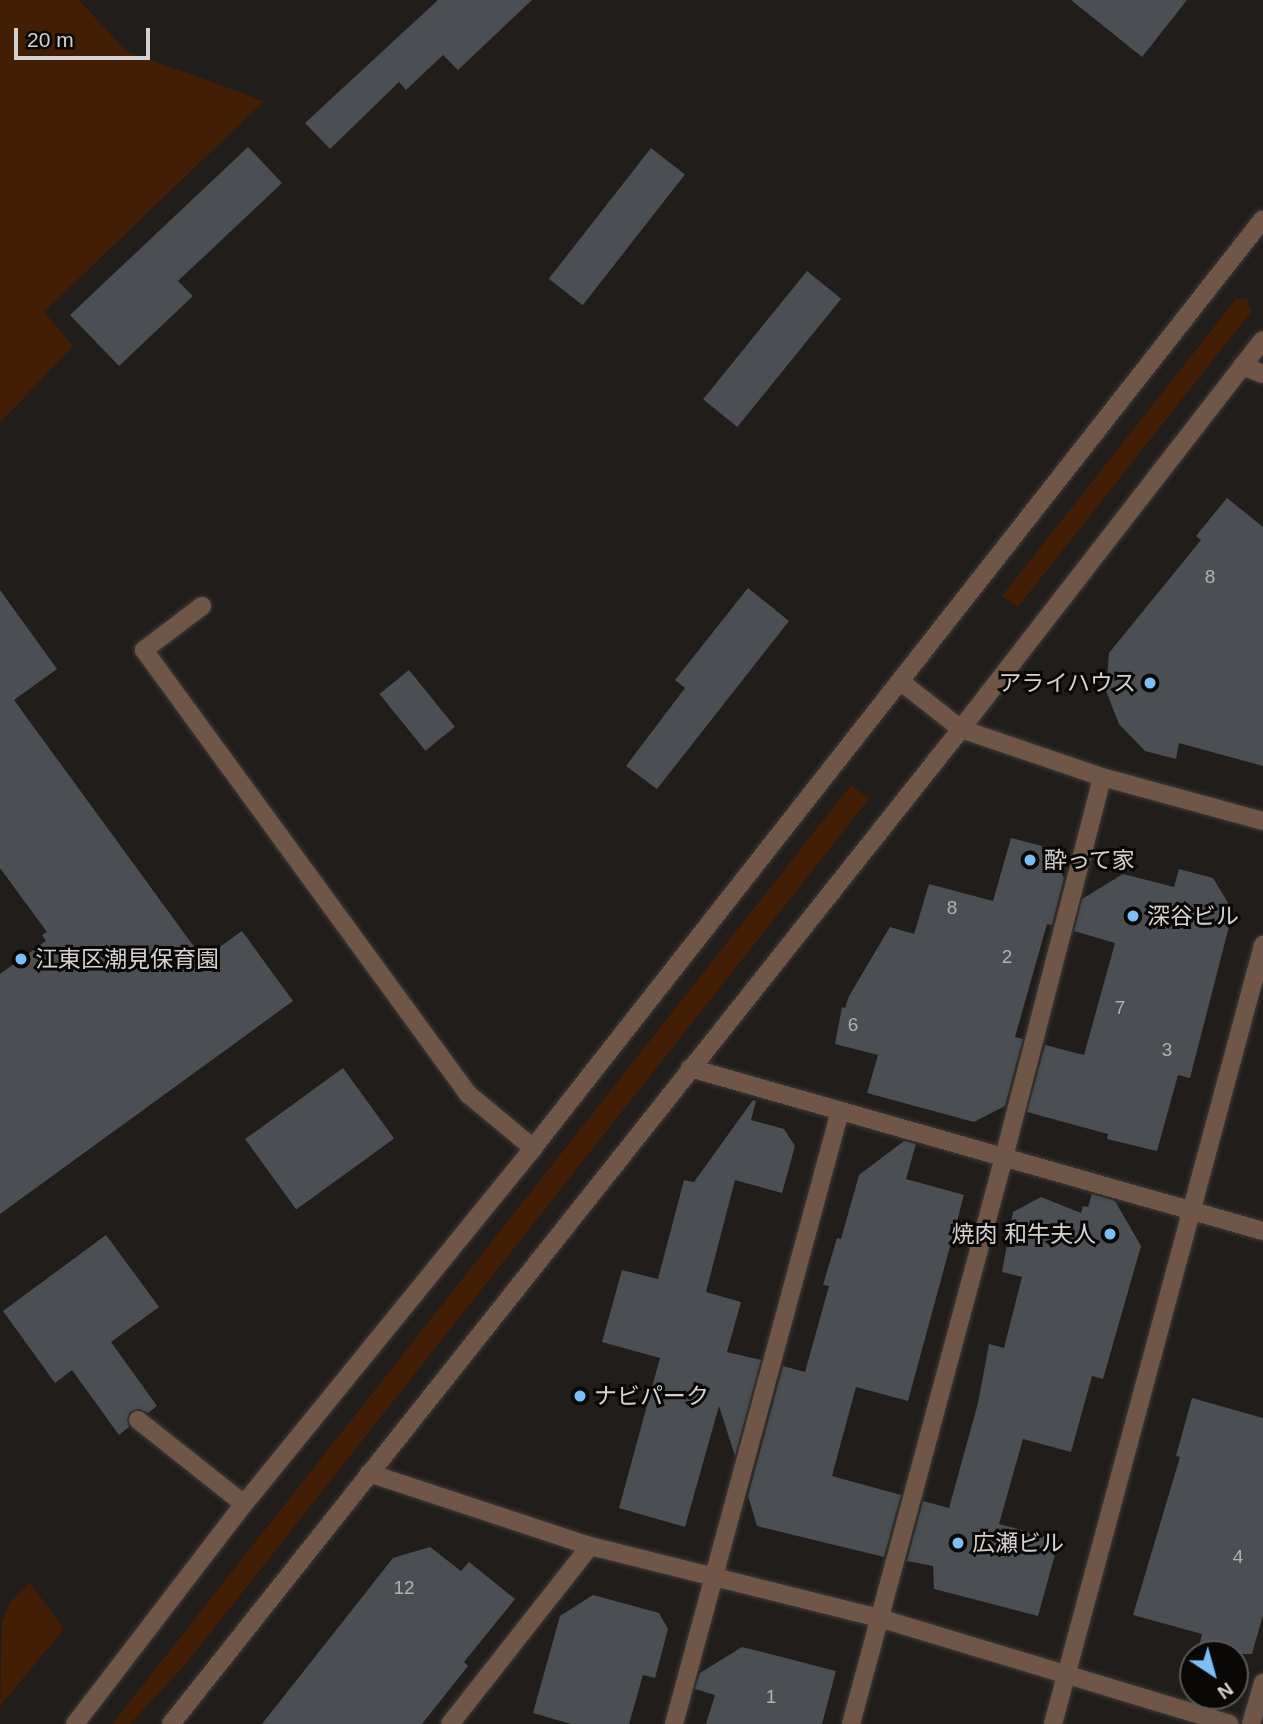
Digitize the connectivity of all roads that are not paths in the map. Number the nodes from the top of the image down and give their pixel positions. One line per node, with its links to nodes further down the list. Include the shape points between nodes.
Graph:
1 (1263, 219): 6 (street)
2 (1263, 340): 3 (street)
3 (1242, 366): 4 (street); 7 (street)
4 (1263, 374)
5 (202, 606): 13 (street, via 145,649 468,1094)
6 (901, 681): 7 (street); 13 (street)
7 (961, 729): 8 (street); 11 (street)
8 (1102, 777): 9 (street); 14 (street)
9 (1263, 821)
10 (1263, 945): 15 (street)
11 (690, 1068): 12 (street); 18 (street)
12 (840, 1111): 14 (street); 21 (street)
13 (533, 1148): 19 (street)
14 (1004, 1157): 15 (street); 22 (street)
15 (1193, 1211): 16 (street); 23 (street)
16 (1263, 1231)
17 (138, 1420): 19 (street)
18 (369, 1473): 20 (street); 26 (street)
19 (244, 1504): 25 (street)
20 (590, 1546): 21 (street); 27 (street)
21 (713, 1577): 22 (street); 28 (street)
22 (878, 1618): 23 (street); 29 (street)
23 (1067, 1673): 30 (street); 31 (street)
24 (1263, 1683): 32 (street)
25 (75, 1724)
26 (171, 1724)
27 (453, 1724)
28 (674, 1724)
29 (850, 1724)
30 (1053, 1724)
31 (1229, 1724)
32 (1251, 1724)

